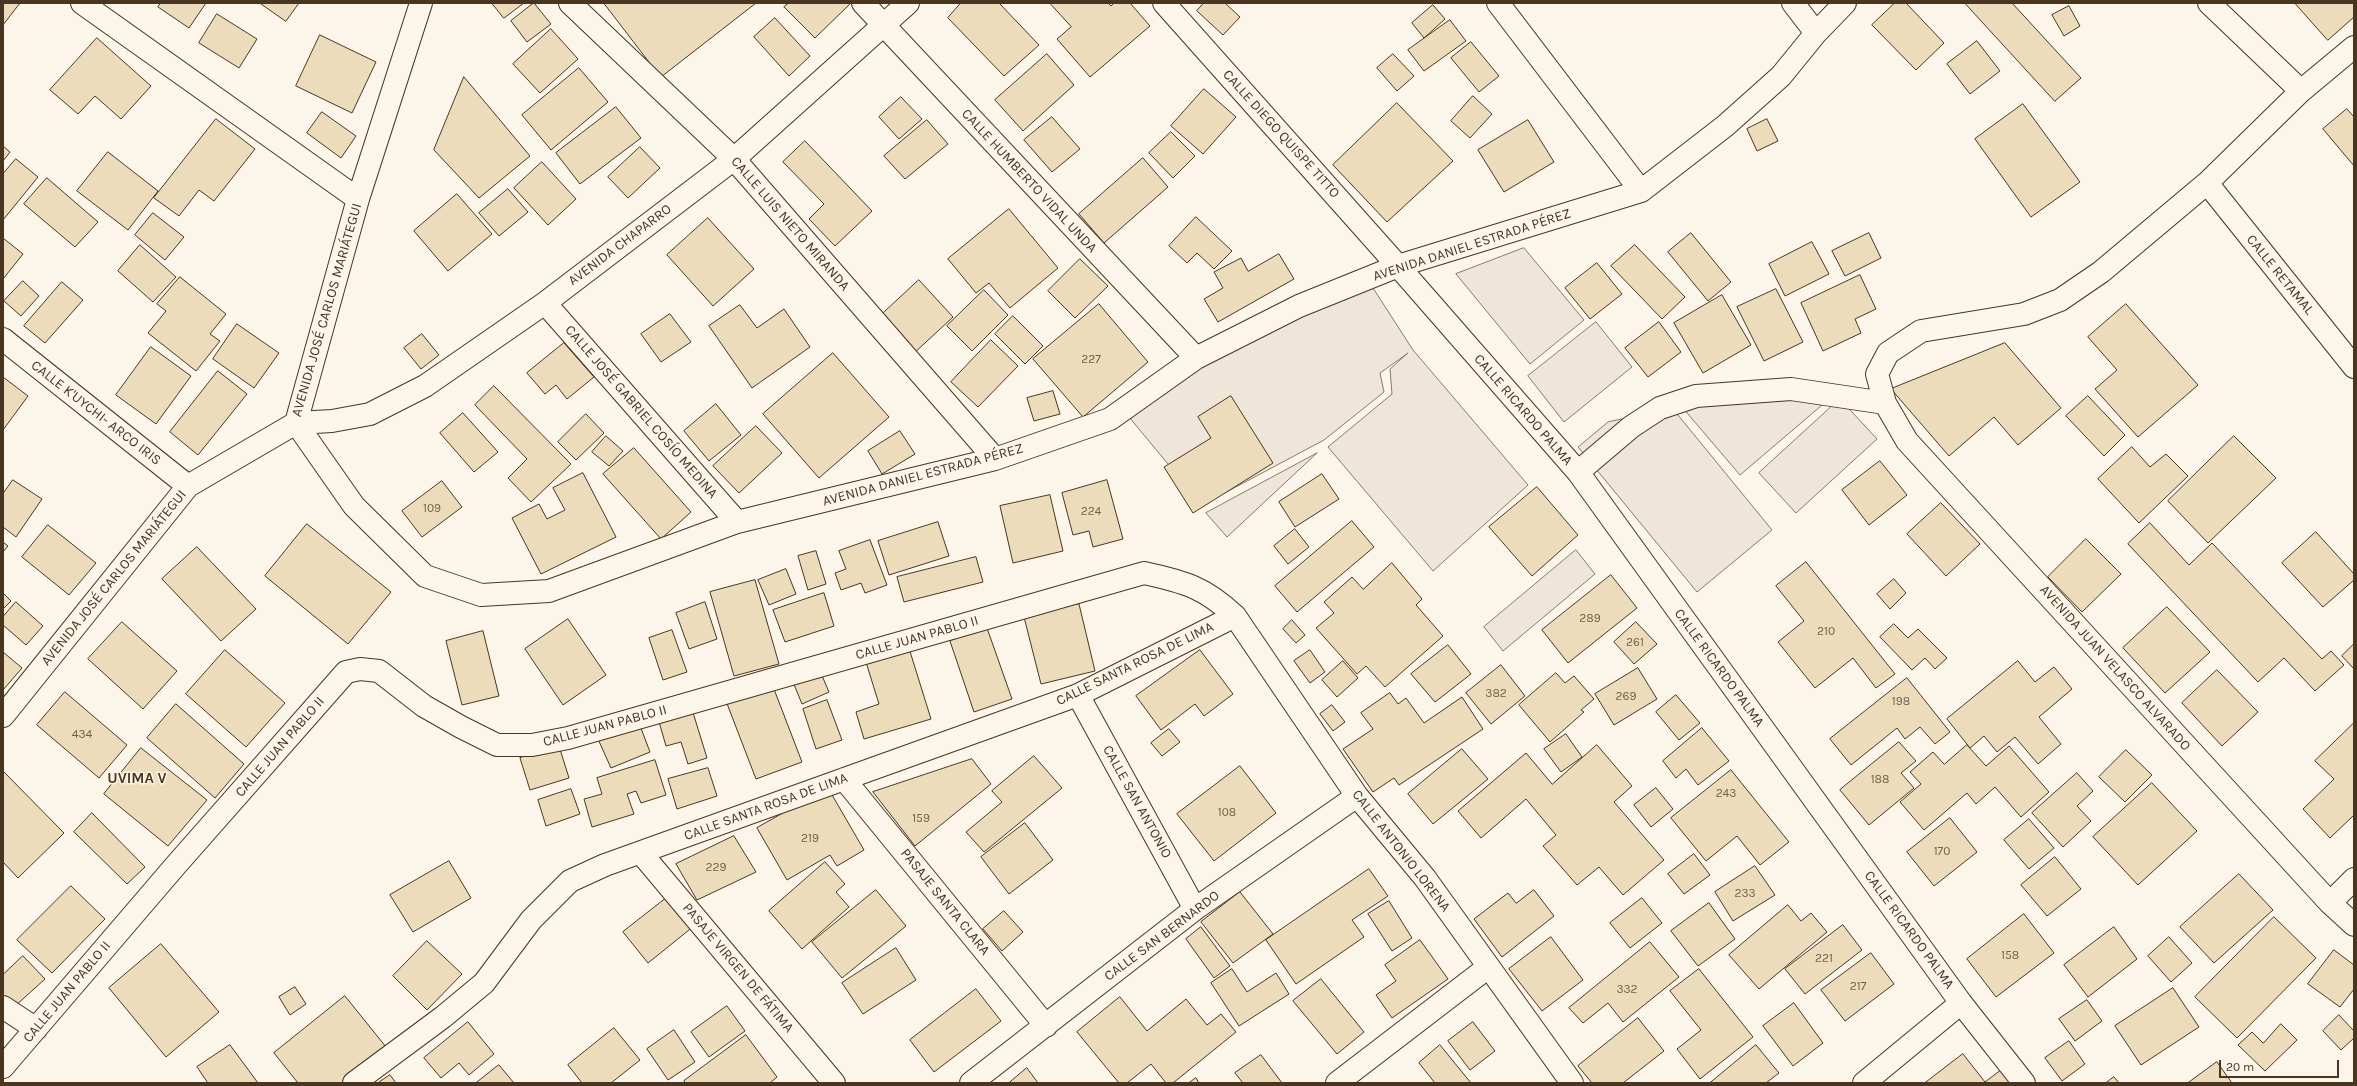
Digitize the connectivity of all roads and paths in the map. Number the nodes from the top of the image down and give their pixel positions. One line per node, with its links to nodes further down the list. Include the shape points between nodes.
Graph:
1 (82, 3): 18 (street)
2 (421, 3): 18 (street, AVENIDA JOSÉ CARLOS MARIÁTEGUI)
3 (570, 3): 15 (street, CALLE LUIS NIETO MIRANDA)
4 (863, 3): 11 (street, CALLE HUMBERTO VIDAL UNDA)
5 (908, 3): 11 (street, AVENIDA CHAPARRO)
6 (1164, 3): 19 (street, CALLE DIEGO QUISPE TITTO)
7 (1498, 3): 17 (street)
8 (1793, 3): 12 (street)
9 (1845, 3): 12 (street, AVENIDA DANIEL ESTRADA PÉREZ)
10 (2209, 3): 14 (street)
11 (882, 25): 15 (street, AVENIDA CHAPARRO); 22 (street, CALLE HUMBERTO VIDAL UNDA)
12 (1816, 33): 17 (street, AVENIDA DANIEL ESTRADA PÉREZ, via 1775,81 1725,126)
13 (2354, 47): 14 (street, AVENIDA JUAN VELASCO ALVARADO)
14 (2301, 91): 16 (street, AVENIDA JUAN VELASCO ALVARADO)
15 (734, 159): 20 (street, AVENIDA CHAPARRO); 26 (street, CALLE LUIS NIETO MIRANDA)
16 (2207, 183): 23 (street, CALLE RETAMAL); 24 (street, AVENIDA JUAN VELASCO ALVARADO, via 2101,272 2060,300 2024,314 1921,330 1888,353 1877,374)
17 (1641, 191): 19 (street, AVENIDA DANIEL ESTRADA PÉREZ)
18 (358, 199): 25 (street, AVENIDA JOSÉ CARLOS MARIÁTEGUI)
19 (1398, 266): 22 (street, AVENIDA DANIEL ESTRADA PÉREZ, via 1299,306); 27 (street, CALLE RICARDO PALMA)
20 (545, 303): 25 (street, AVENIDA CHAPARRO, via 425,386 370,414 332,421); 29 (street, CALLE JOSÉ GABRIEL COSÍO MEDINA)
21 (3, 339): 28 (street, CALLE K'UYCHI- ARCO IRIS)
22 (1196, 358): 26 (street, AVENIDA DANIEL ESTRADA PÉREZ, via 1110,420)
23 (2354, 367)
24 (1886, 403): 27 (street, via 1791,389 1696,396 1660,408 1631,427); 37 (street, AVENIDA JUAN VELASCO ALVARADO, via 1907,441)
25 (296, 423): 28 (street, AVENIDA JOSÉ CARLOS MARIÁTEGUI); 29 (street, AVENIDA DANIEL ESTRADA PÉREZ, via 354,506 425,576 481,595 549,591)
26 (995, 459): 29 (street, AVENIDA DANIEL ESTRADA PÉREZ)
27 (1578, 472): 41 (street, CALLE RICARDO PALMA)
28 (188, 486): 32 (street, AVENIDA JOSÉ CARLOS MARIÁTEGUI)
29 (737, 522)
30 (1235, 616): 31 (street, CALLE SANTA ROSA DE LIMA); 34 (street, CALLE ANTONIO LORENA); 44 (street, CALLE JUAN PABLO II, via 1216,599 1182,581 1144,573 568,738 532,745 497,744 476,734 424,706 379,671 360,669 346,672)
31 (1078, 695): 33 (street, CALLE SANTA ROSA DE LIMA); 38 (street, CALLE SAN ANTONIO)
32 (3, 716)
33 (844, 779): 35 (street, CALLE SANTA ROSA DE LIMA); 43 (street, PASAJE SANTA CLARA)
34 (1357, 796): 38 (street, CALLE SAN BERNARDO); 40 (street, CALLE ANTONIO LORENA, via 1425,878)
35 (641, 853): 46 (street, CALLE SANTA ROSA DE LIMA, via 605,865 570,881 531,920 484,983); 47 (street, PASAJE VIRGEN DE FÁTIMA)
36 (2354, 879): 37 (street)
37 (2330, 903): 39 (street, AVENIDA JUAN VELASCO ALVARADO)
38 (1195, 908): 43 (street, CALLE SAN BERNARDO)
39 (2354, 925)
40 (1487, 968): 49 (street); 50 (street, CALLE ANTONIO LORENA)
41 (1961, 1003): 51 (street); 52 (street, CALLE RICARDO PALMA)
42 (3, 1007): 44 (street)
43 (1046, 1026): 48 (street, CALLE SAN BERNARDO)
44 (36, 1029): 45 (street, CALLE JUAN PABLO II)
45 (3, 1067)
46 (354, 1083)
47 (834, 1083)
48 (971, 1083)
49 (1337, 1083)
50 (1572, 1083)
51 (1864, 1083)
52 (2024, 1083)

